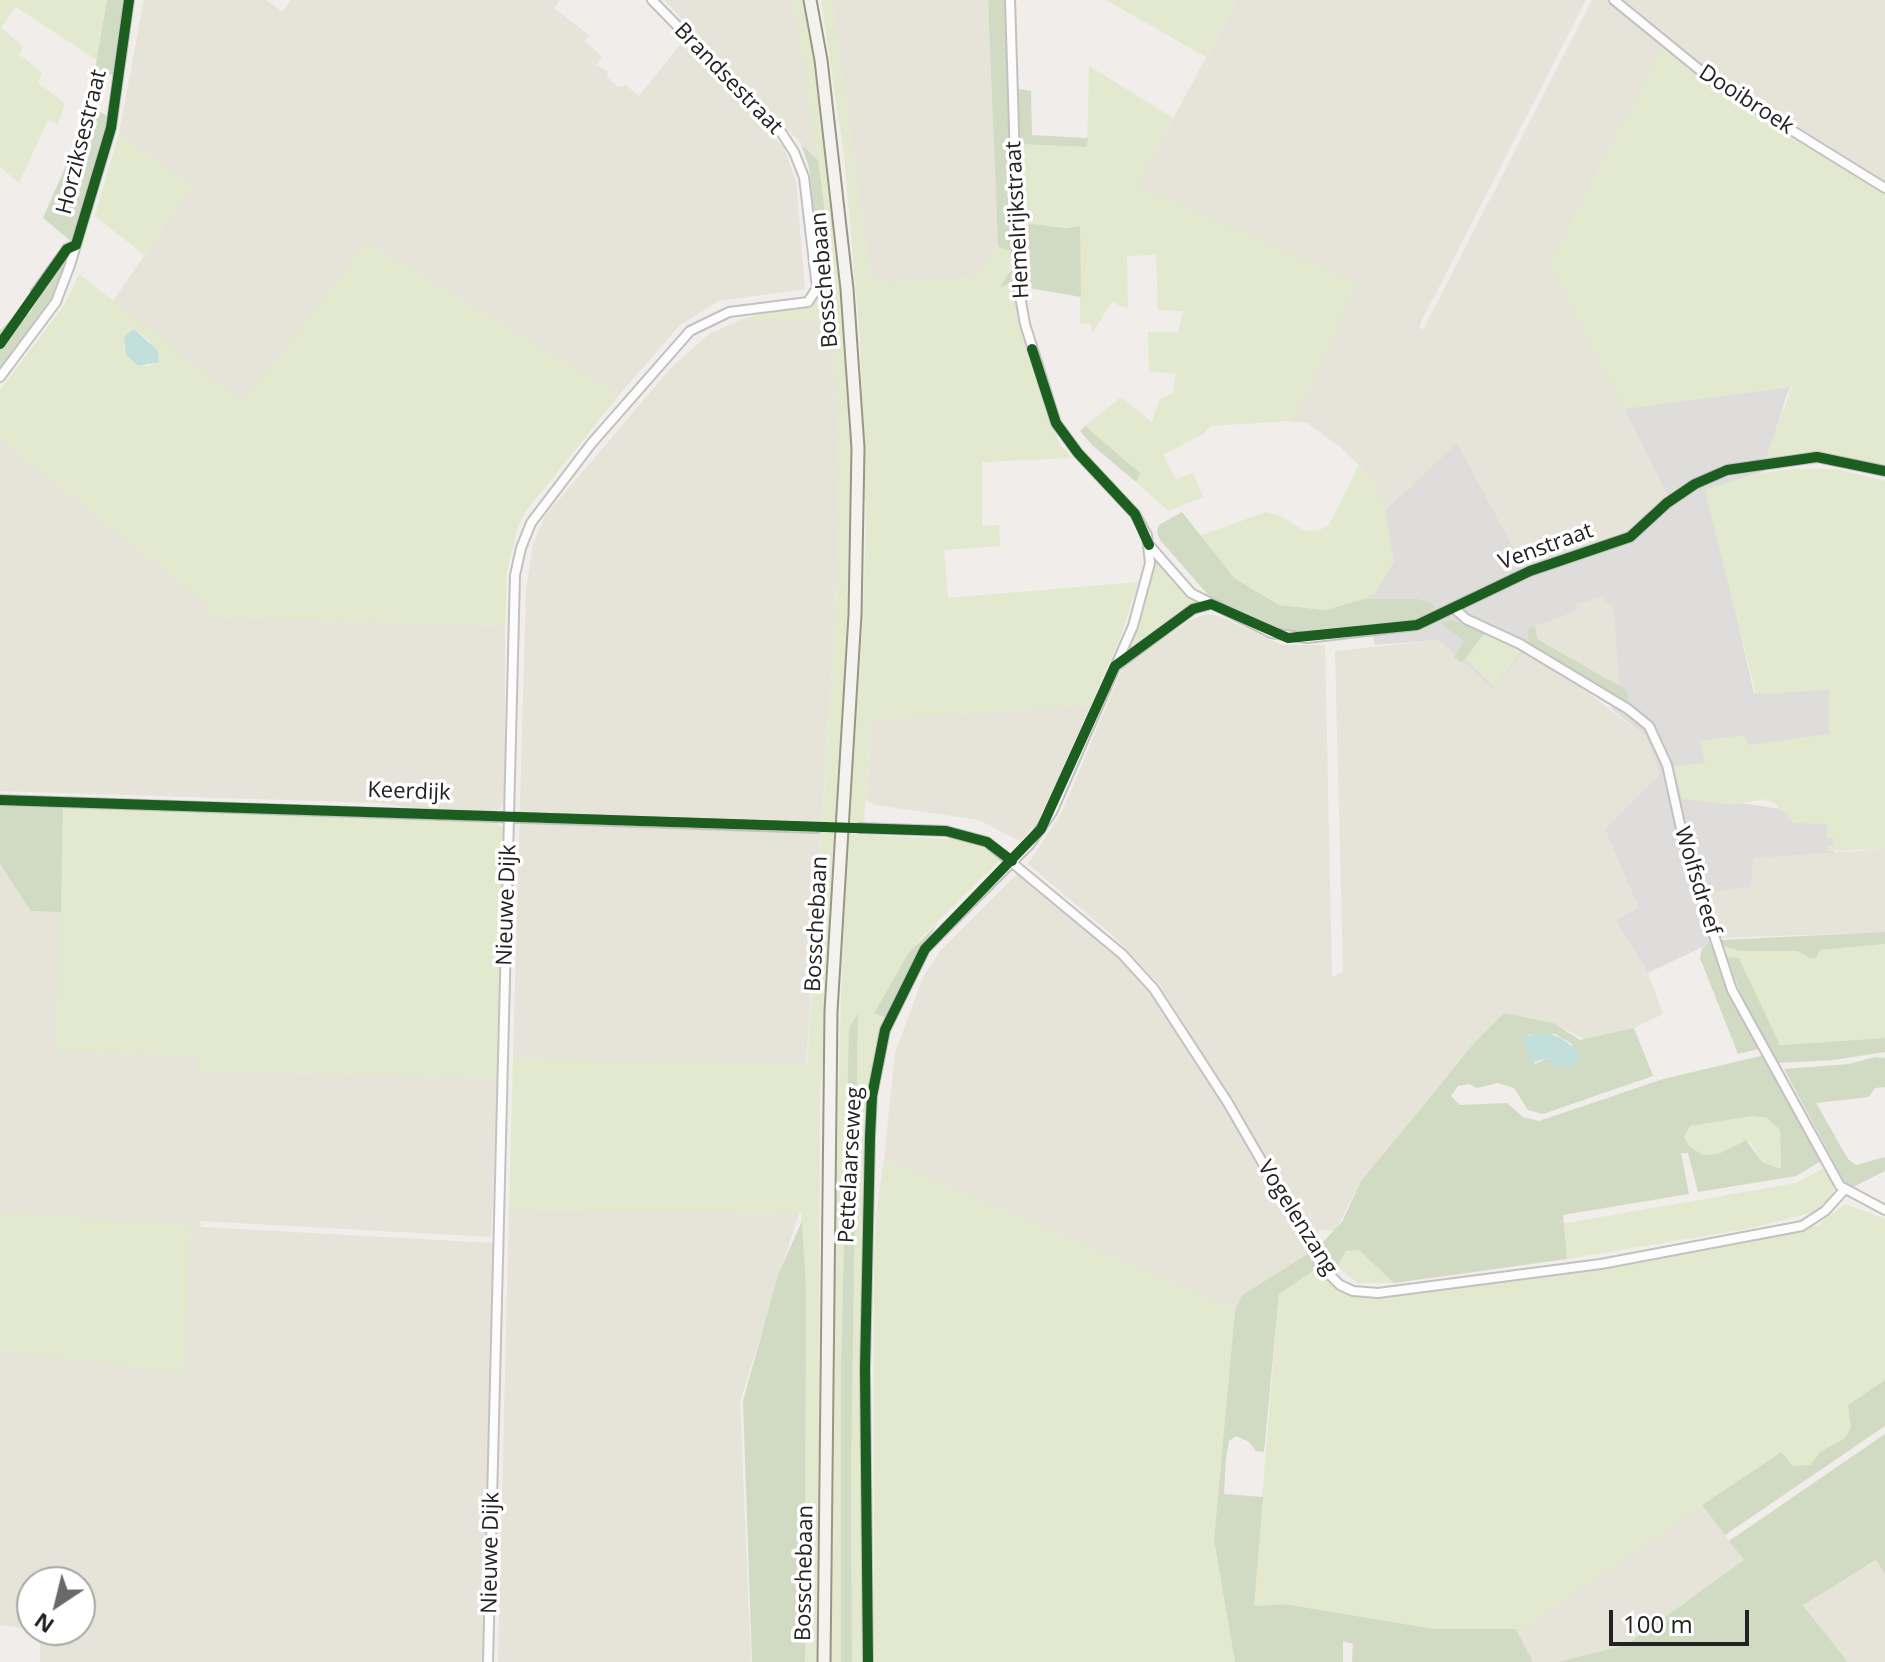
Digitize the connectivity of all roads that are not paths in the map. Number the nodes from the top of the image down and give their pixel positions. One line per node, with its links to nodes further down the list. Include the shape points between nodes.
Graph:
1 (129, 0): 7 (street, Horziksestraat, via 111,128)
2 (652, 0): 9 (street, Brandsestraat, via 781,132 794,152 804,177 817,288)
3 (810, 0): 24 (main road, Bosschebaan, via 845,273 858,448 855,615 831,1011)
4 (1010, 0): 12 (street, Hemelrijkstraat, via 1019,290 1025,324 1056,423 1135,514)
5 (1614, 0): 6 (street, Dooibroek, via 1717,84)
6 (1885, 188)
7 (76, 245): 8 (street, via 67,249); 10 (street, Horziksestraat, via 56,302)
8 (36, 292)
9 (808, 302): 17 (street, Nieuwe Dijk, via 729,312 690,331 591,444 531,523 515,575)
10 (0, 377)
11 (1885, 471): 14 (street, Venstraat, via 1817,457 1727,470 1667,503 1630,537 1530,571)
12 (1149, 545): 13 (street, Venstraat, via 1191,593); 15 (street, Pettelaarseweg, via 1145,587)
13 (1211, 604): 14 (street, Venstraat, via 1271,633 1307,638 1417,625); 15 (street, via 1193,609)
14 (1455, 609): 21 (street, Wolfsdreef, via 1649,726 1667,765 1685,847 1732,990)
15 (1115, 666): 20 (street, Pettelaarseweg, via 1052,812)
16 (0, 800): 17 (street, Keerdijk)
17 (510, 816): 18 (street, Keerdijk); 23 (street, Nieuwe Dijk)
18 (817, 828)
19 (860, 828): 20 (street, via 967,835)
20 (1012, 861): 21 (street, Vogelenzang, via 1122,954 1154,989 1228,1103 1324,1269 1353,1291 1378,1293 1601,1264 1802,1226); 25 (street, Pettelaarseweg, via 925,949 896,1002 877,1064 865,1354)
21 (1844, 1190): 22 (street)
22 (1885, 1210)
23 (488, 1662)
24 (824, 1662)
25 (868, 1662)

